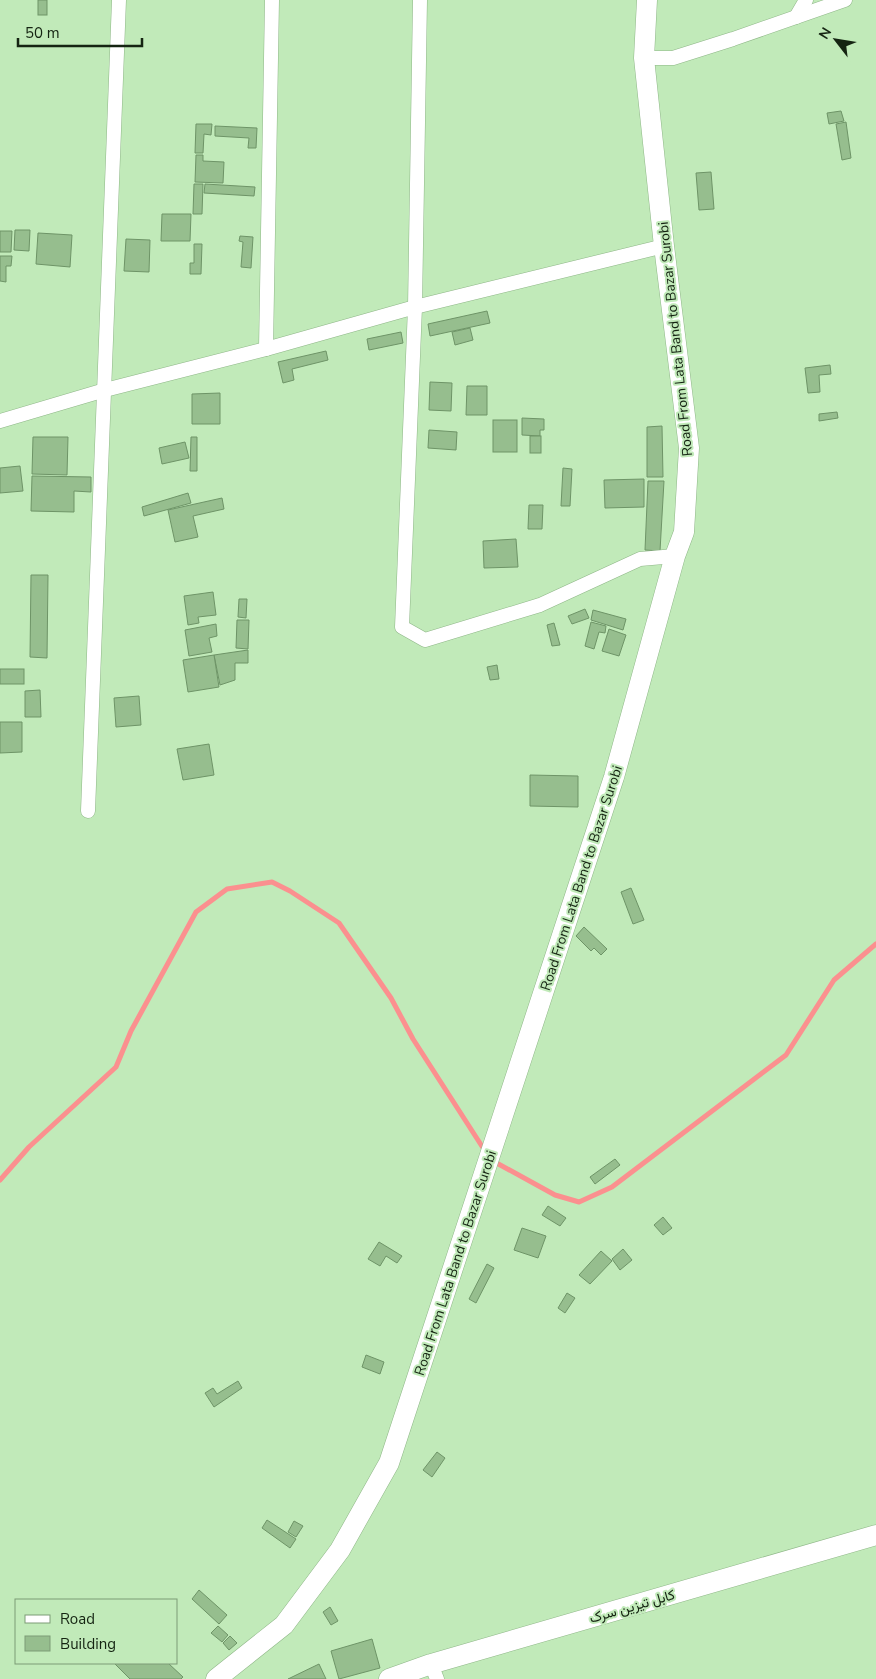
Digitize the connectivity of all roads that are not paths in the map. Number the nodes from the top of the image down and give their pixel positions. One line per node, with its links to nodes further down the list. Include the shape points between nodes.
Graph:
1 (119, 0): 12 (street)
2 (272, 0): 11 (street)
3 (420, 0): 10 (street)
4 (647, 0): 8 (main road, Road From Lata Band to Bazar Surobi)
5 (806, 0): 7 (street)
6 (845, 0): 7 (street)
7 (796, 18): 8 (street, via 673,58)
8 (644, 58): 9 (main road, Road From Lata Band to Bazar Surobi)
9 (664, 246): 10 (street); 14 (main road, Road From Lata Band to Bazar Surobi, via 690,448 684,532)
10 (416, 307): 11 (street); 14 (street, via 402,627 425,640 540,605 640,559)
11 (266, 349): 12 (street)
12 (105, 390): 13 (street); 15 (street)
13 (0, 421)
14 (675, 556): 18 (main road, Road From Lata Band to Bazar Surobi, via 614,777 389,1463 340,1550 284,1625)
15 (88, 811)
16 (876, 1535): 17 (main road, کابل تیزین سرک)
17 (434, 1672): 19 (main road, کابل تیزین سرک)
18 (216, 1679)
19 (389, 1679)

